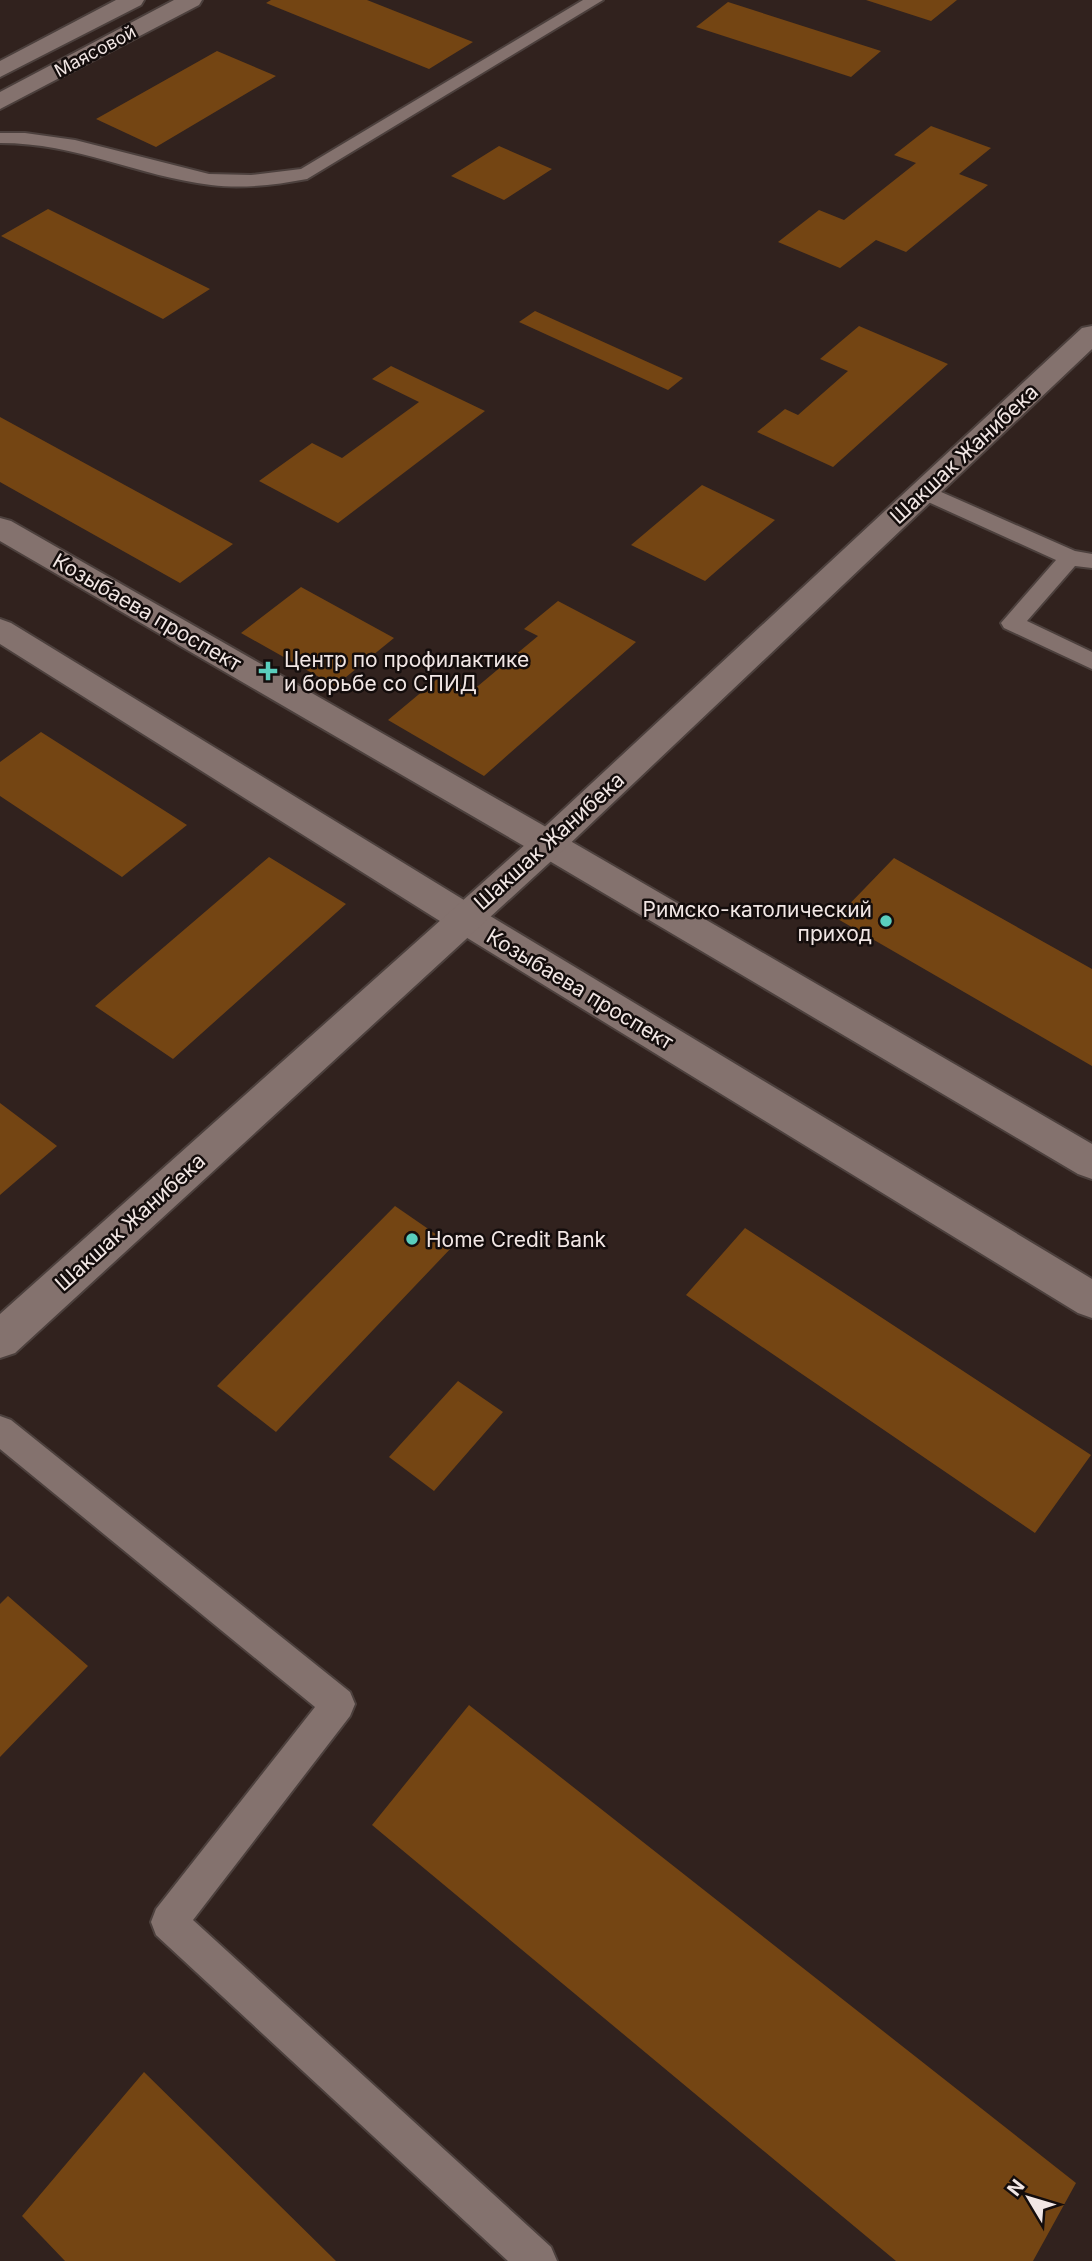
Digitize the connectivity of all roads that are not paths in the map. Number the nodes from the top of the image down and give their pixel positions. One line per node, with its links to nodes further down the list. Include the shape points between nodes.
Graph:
1 (133, 0): 4 (street, Маясовой)
2 (191, 0): 5 (street, Маясовой)
3 (594, 0): 6 (lane, via 307,173 234,181 195,177 71,142)
4 (0, 70)
5 (0, 102)
6 (0, 138)
7 (1092, 334): 8 (street, Шакшак Жанибека)
8 (923, 491): 10 (lane); 13 (street, Шакшак Жанибека)
9 (0, 528): 13 (street, Козыбаева проспект)
10 (1081, 560): 12 (lane, via 1012,623)
11 (0, 630): 14 (street, Козыбаева проспект)
12 (1092, 661)
13 (548, 844): 14 (street, Шакшак Жанибека); 15 (street, Козыбаева проспект)
14 (464, 918): 16 (street, Козыбаева проспект); 17 (street, Шакшак Жанибека)
15 (1092, 1163)
16 (1092, 1300)
17 (0, 1340)
18 (0, 1430): 19 (lane, via 338,1704 169,1922)
19 (537, 2261)

